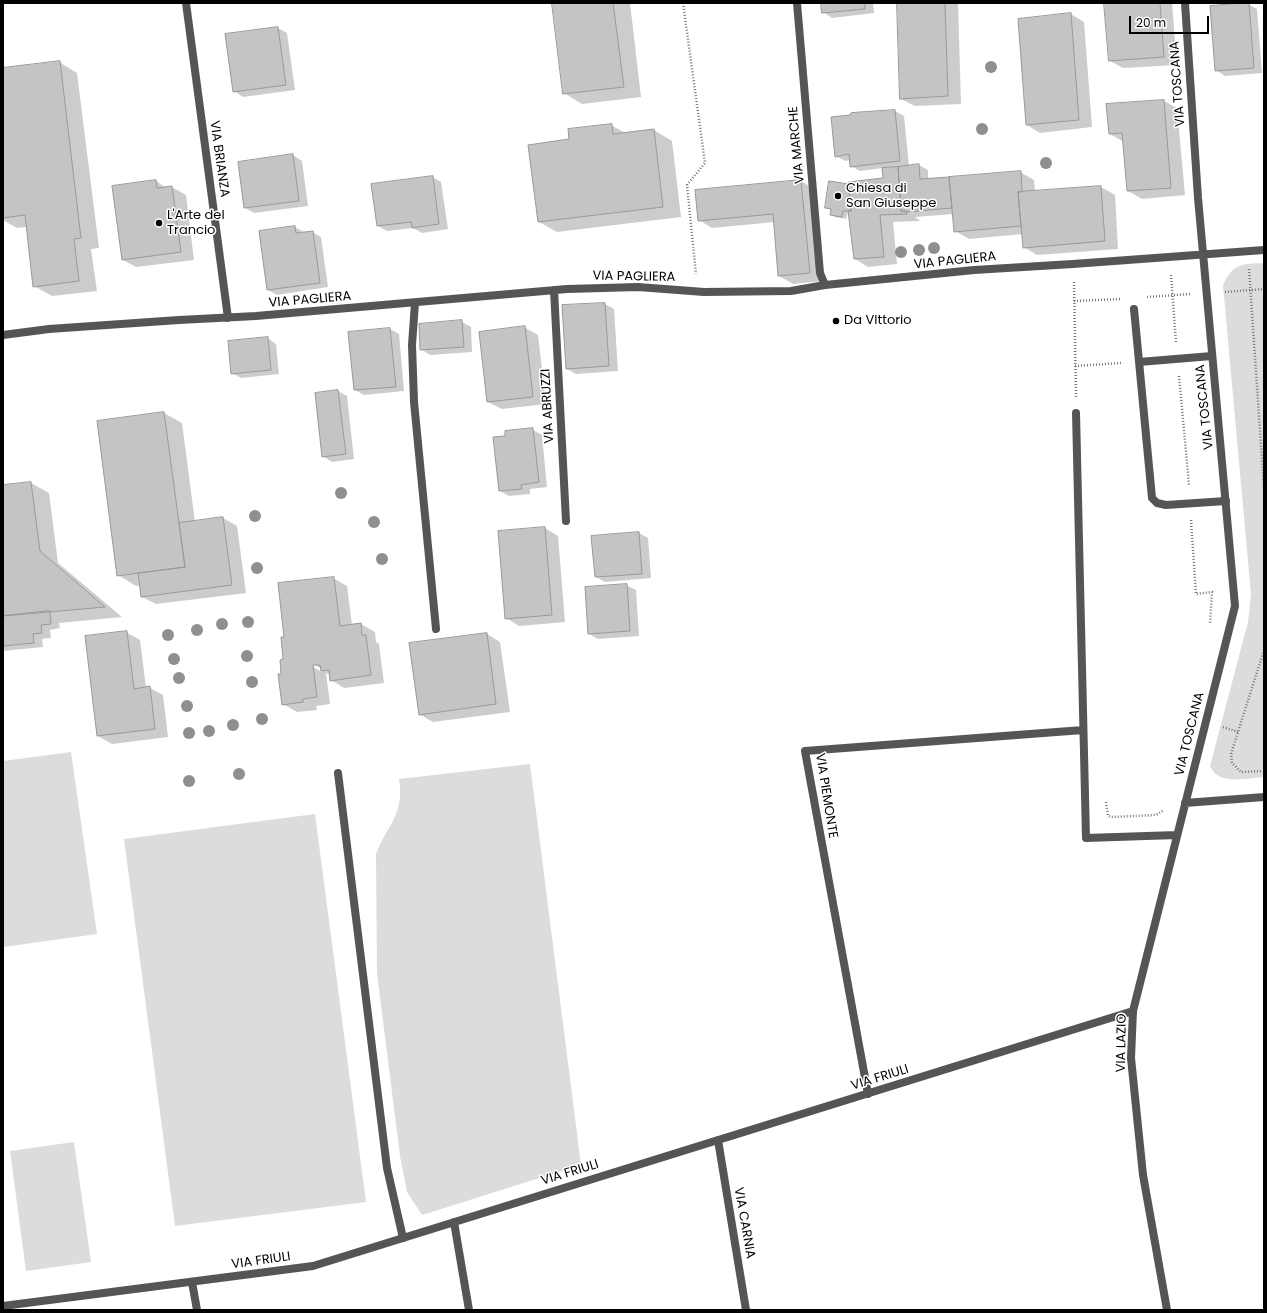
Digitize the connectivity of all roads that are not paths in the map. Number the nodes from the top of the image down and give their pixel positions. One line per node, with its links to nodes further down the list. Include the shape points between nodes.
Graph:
1 (186, 3): 10 (street, VIA BRIANZA)
2 (797, 3): 6 (street, VIA MARCHE, via 820,273)
3 (1185, 3): 5 (street, VIA TOSCANA)
4 (1264, 250): 5 (street, VIA PAGLIERA)
5 (1204, 254): 6 (street, VIA PAGLIERA, via 974,270); 12 (street, VIA TOSCANA)
6 (825, 285): 7 (street, VIA PAGLIERA, via 772,292 704,292 638,287)
7 (554, 290): 8 (street, VIA PAGLIERA); 16 (street, VIA ABRUZZI)
8 (415, 303): 10 (street, VIA PAGLIERA); 17 (street, via 412,345 414,402)
9 (1134, 309): 13 (street)
10 (228, 318): 11 (street, VIA PAGLIERA)
11 (3, 335)
12 (1212, 356): 13 (street); 15 (street, VIA TOSCANA)
13 (1139, 362): 15 (street, via 1152,498 1157,504 1166,505)
14 (1076, 413): 18 (street)
15 (1226, 501): 21 (street, VIA TOSCANA, via 1235,606)
16 (566, 521)
17 (436, 629)
18 (1083, 730): 22 (street, via 1086,838); 24 (street, VIA PIEMONTE, via 804,751)
19 (338, 773): 27 (street, via 387,1168)
20 (1264, 797): 21 (street)
21 (1184, 803): 22 (street, VIA LAZIO)
22 (1177, 835): 23 (street, VIA LAZIO)
23 (1133, 1011): 24 (street, VIA FRIULI); 33 (street, VIA LAZIO, via 1131,1058 1142,1159)
24 (868, 1094): 25 (street, VIA FRIULI)
25 (718, 1140): 26 (street, VIA FRIULI); 32 (street, VIA CARNIA)
26 (454, 1222): 27 (street, VIA FRIULI); 31 (street)
27 (402, 1238): 28 (street, VIA FRIULI, via 313,1266)
28 (192, 1282): 29 (street, VIA FRIULI); 30 (street)
29 (3, 1306)
30 (197, 1310)
31 (469, 1310)
32 (746, 1310)
33 (1167, 1310)

